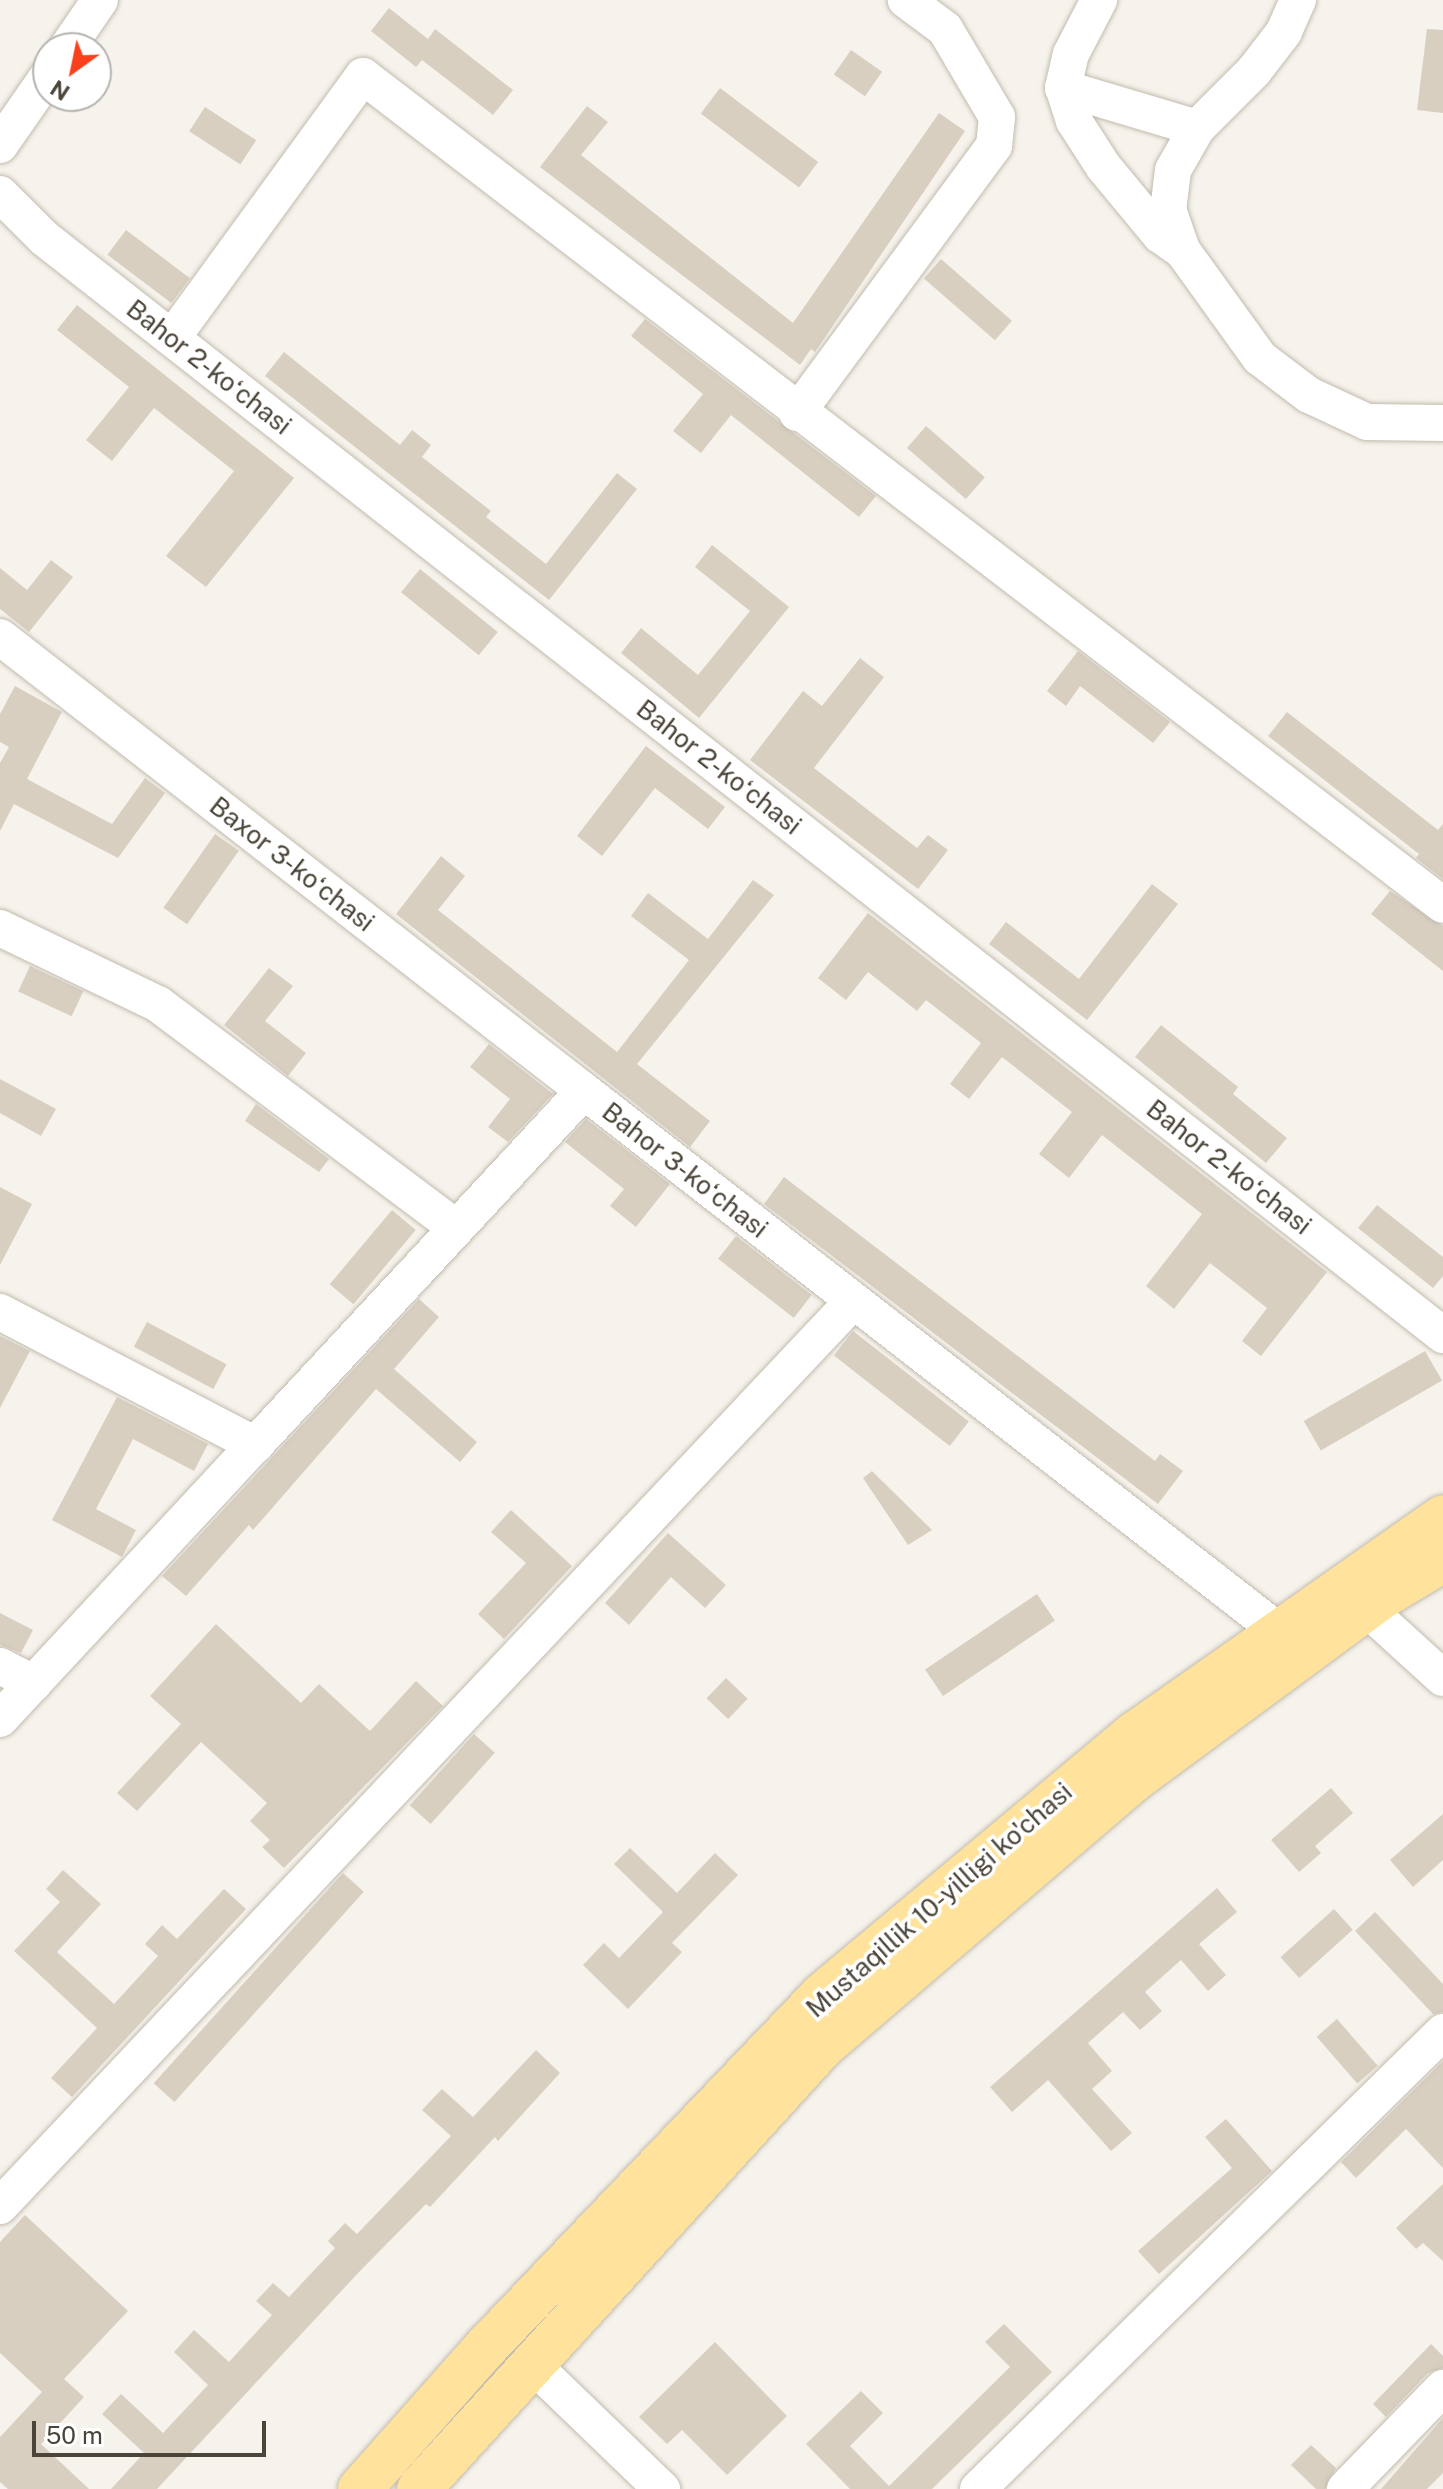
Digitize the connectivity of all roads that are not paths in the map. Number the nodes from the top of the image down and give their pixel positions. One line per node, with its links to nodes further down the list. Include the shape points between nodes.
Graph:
1 (100, 0): 5 (street)
2 (906, 0): 13 (street, via 945,29 997,117 994,146)
3 (1099, 0): 6 (street, via 1071,54)
4 (1298, 0): 8 (street, via 1284,32 1254,71)
5 (78, 32)
6 (1063, 88): 8 (street); 11 (street, via 1074,121 1103,166 1160,235)
7 (32, 99): 9 (street)
8 (1197, 128): 11 (street, via 1173,170 1168,209)
9 (0, 145)
10 (0, 194): 12 (street, Bahor 2-koʻchasi, via 44,238)
11 (1182, 250): 14 (street, via 1260,358 1309,395 1367,422)
12 (172, 338): 13 (street, via 363,76); 22 (street, Bahor 2-koʻchasi)
13 (797, 413): 16 (street)
14 (1443, 423)
15 (0, 637): 18 (street, Baxor 3-koʻchasi)
16 (1443, 905)
17 (0, 928): 19 (street, via 158,1004)
18 (584, 1091): 19 (street, Bahor 3-koʻchasi); 20 (street, Bahor 3-koʻchasi)
19 (456, 1228): 23 (street, Bahor 3-koʻchasi)
20 (853, 1301): 27 (street, Bahor 3-koʻchasi); 33 (street)
21 (0, 1312): 23 (street)
22 (1443, 1335)
23 (255, 1445): 30 (street, Bahor 3-koʻchasi)
24 (1443, 1517): 27 (main road, Mustaqillik 10-yilligi ko'chasi)
25 (1443, 1560): 26 (main road, Mustaqillik 10-yilligi ko'chasi)
26 (1366, 1608): 29 (street); 34 (main road, Mustaqillik 10-yilligi ko'chasi, via 1136,1778 822,2047)
27 (1281, 1633): 36 (main road, Mustaqillik 10-yilligi ko'chasi, via 1136,1733 821,1996 487,2346)
28 (0, 1666): 30 (street)
29 (1443, 1678)
30 (34, 1683): 31 (street, Bahor 3-koʻchasi)
31 (0, 1719)
32 (1443, 2032): 39 (street)
33 (0, 2206)
34 (534, 2366): 37 (main road, Mustaqillik 10-yilligi ko'chasi); 38 (street)
35 (1443, 2388): 40 (street)
36 (360, 2489)
37 (419, 2489)
38 (662, 2489)
39 (978, 2489)
40 (1345, 2489)

